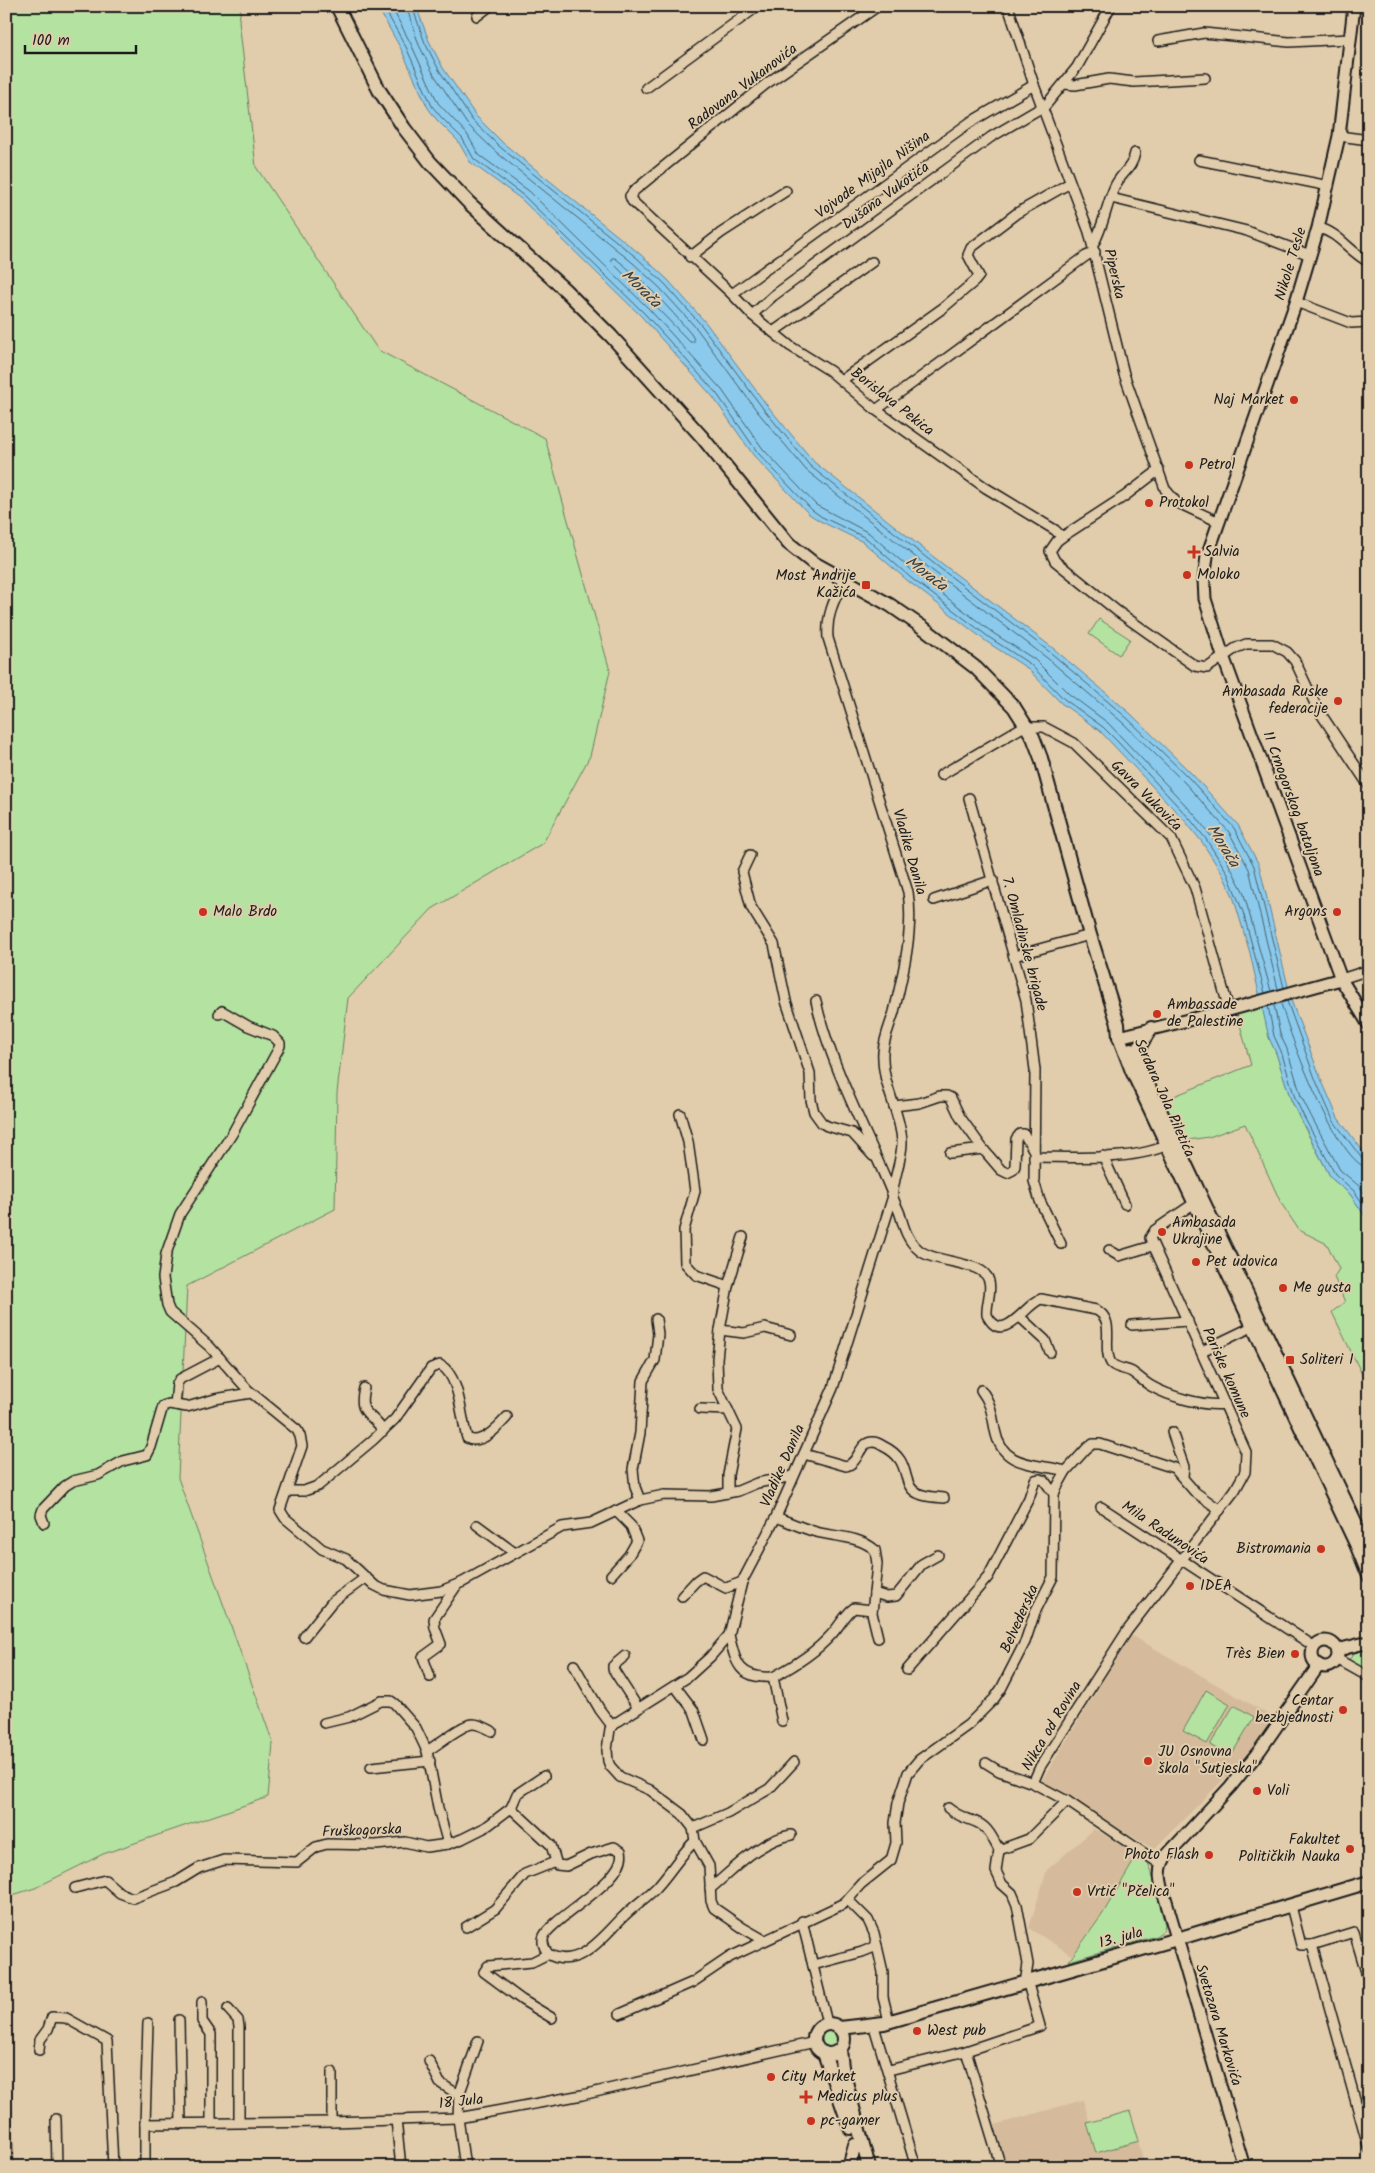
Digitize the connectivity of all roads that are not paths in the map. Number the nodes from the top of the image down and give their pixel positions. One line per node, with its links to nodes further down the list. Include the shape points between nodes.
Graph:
1 (337, 6): 41 (main road, Serdara Jola Piletića, via 383,96 440,174 611,336 702,437 788,543 805,558)
2 (490, 6): 8 (street)
3 (758, 6): 14 (street)
4 (878, 6): 23 (street, Radovana Vukanovića, via 766,84)
5 (1008, 6): 13 (street, Piperska)
6 (1111, 6): 12 (street, Dušana Vukotića)
7 (1354, 6): 9 (street, Nikole Tesle)
8 (477, 16)
9 (1350, 39): 10 (street, via 1289,42 1204,33); 16 (street, Nikole Tesle)
10 (1158, 41)
11 (1205, 78): 12 (street)
12 (1064, 84): 15 (street, Dušana Vukotića)
13 (1034, 86): 15 (street, Piperska); 31 (street, Vojvode Mijajla Nišina, via 969,123)
14 (646, 88)
15 (1042, 107): 20 (street, Piperska); 33 (street, Dušana Vukotića, via 991,137 773,296)
16 (1339, 136): 17 (street); 21 (street, Nikole Tesle)
17 (1369, 140)
18 (1135, 153): 24 (street, via 1131,166 1116,183)
19 (1198, 160): 21 (street)
20 (1070, 183): 26 (street, Piperska); 36 (street, via 1017,213 971,248 968,255 979,276 976,281)
21 (1329, 186): 25 (street, Nikole Tesle)
22 (786, 192): 28 (street)
23 (630, 196): 28 (street, Borislava Pekica, via 633,203)
24 (1111, 198): 26 (street); 27 (street, via 1247,232)
25 (1318, 228): 27 (street, Nikole Tesle); 30 (street, via 1331,232)
26 (1094, 248): 37 (street); 38 (street, Piperska, via 1124,374)
27 (1310, 255): 32 (street, Nikole Tesle)
28 (690, 257): 31 (street, Borislava Pekica)
29 (872, 262): 35 (street)
30 (1369, 262)
31 (732, 294): 33 (street, Borislava Pekica)
32 (1296, 302): 34 (street, via 1351,323); 39 (street, Nikole Tesle)
33 (752, 315): 35 (street, Borislava Pekica)
34 (1369, 322)
35 (773, 332): 36 (street, Borislava Pekica)
36 (842, 380): 37 (street, Borislava Pekica)
37 (876, 410): 40 (street, Borislava Pekica)
38 (1158, 470): 39 (street, Piperska, via 1172,498 1182,506); 40 (street)
39 (1219, 522): 42 (street, II Crnogorskog bataljona, via 1207,556 1204,580 1207,607)
40 (1062, 537): 42 (street, via 1051,548 1052,558 1117,611 1197,667 1207,668)
41 (844, 580): 43 (main road, Serdara Jola Piletića, via 904,614 969,662 1006,697); 61 (street, Vladike Danila, via 831,607 828,638 910,903 906,950 883,1052 884,1076)
42 (1223, 656): 45 (street, via 1246,644 1260,642 1287,652 1317,708); 53 (street, II Crnogorskog bataljona)
43 (1027, 726): 44 (street); 50 (main road, Serdara Jola Piletića, via 1041,758); 55 (street, Gavra Vukovića, via 1044,727 1074,743 1171,838 1195,888)
44 (941, 776)
45 (1369, 786)
46 (969, 798): 48 (street, 7. Omladinske brigade)
47 (750, 855): 68 (street, via 742,872 750,907 774,944 786,1001 810,1073 814,1112 827,1126 845,1130 858,1138)
48 (993, 880): 49 (street); 51 (street, 7. Omladinske brigade)
49 (934, 900)
50 (1090, 935): 51 (street); 59 (main road, Serdara Jola Piletića)
51 (1014, 956): 66 (street, 7. Omladinske brigade, via 1031,1026 1036,1102)
52 (1369, 970): 53 (street)
53 (1341, 979): 55 (street); 57 (street, II Crnogorskog bataljona)
54 (816, 1001): 68 (street, via 847,1090)
55 (1232, 1009): 58 (street)
56 (219, 1014): 86 (street, via 222,1011 273,1036 280,1046 232,1134 180,1214 163,1266 170,1312)
57 (1369, 1025)
58 (1152, 1028): 59 (street); 60 (main road, via 1141,1044)
59 (1121, 1032): 60 (main road, Serdara Jola Piletića)
60 (1134, 1066): 63 (main road, Serdara Jola Piletića)
61 (894, 1106): 64 (street, via 947,1096); 69 (street, Vladike Danila, via 902,1152)
62 (680, 1114): 76 (street, via 695,1191 684,1230 685,1263 696,1275)
63 (1172, 1144): 67 (street, via 1148,1152); 71 (main road, Serdara Jola Piletića); 81 (main road, Serdara Jola Piletića)
64 (983, 1149): 65 (street); 66 (street, via 1007,1173 1015,1166 1018,1136 1027,1136)
65 (950, 1153)
66 (1034, 1154): 67 (street); 73 (street, 7. Omladinske brigade, via 1036,1188)
67 (1103, 1156): 70 (street)
68 (881, 1165): 69 (street)
69 (893, 1196): 77 (street, via 907,1236 918,1250 977,1268 987,1276 990,1287 986,1315 992,1323 1005,1326); 97 (street, Vladike Danila, via 833,1388)
70 (1125, 1204)
71 (1194, 1204): 74 (street, via 1156,1230 1150,1238); 81 (main road, Serdara Jola Piletića)
72 (743, 1237): 76 (street)
73 (1061, 1244)
74 (1152, 1246): 75 (street, via 1120,1256); 79 (street, Pariske komune)
75 (1110, 1250)
76 (728, 1286): 82 (street)
77 (1020, 1317): 85 (street, via 1041,1335); 90 (street, via 1042,1299 1096,1310 1106,1319 1109,1357 1116,1367 1179,1397)
78 (656, 1319): 105 (street, via 655,1360 643,1381 640,1433 633,1469)
79 (1188, 1321): 80 (street); 84 (street, Pariske komune)
80 (1132, 1325)
81 (1257, 1325): 84 (street); 112 (main road, Serdara Jola Piletića); 117 (main road, Serdara Jola Piletića)
82 (720, 1330): 83 (street, via 744,1333 765,1328); 93 (street, via 718,1389)
83 (791, 1335)
84 (1202, 1351): 90 (street, Pariske komune)
85 (1050, 1352)
86 (220, 1358): 89 (street); 91 (street, via 180,1380)
87 (364, 1388): 95 (street, via 364,1412)
88 (981, 1390): 98 (street, via 992,1408 996,1441 1006,1455 1028,1464)
89 (251, 1393): 91 (street, via 187,1407); 101 (street, via 300,1436 302,1446)
90 (1225, 1404): 107 (street, Pariske komune, via 1246,1452 1246,1462 1242,1480)
91 (175, 1405): 110 (street, via 163,1406 147,1455 123,1461 98,1476 65,1486 43,1509)
92 (700, 1410): 93 (street)
93 (728, 1410): 102 (street, via 736,1429)
94 (507, 1417): 95 (street, via 479,1440 467,1438 456,1388 450,1373 440,1366 426,1373 413,1396)
95 (384, 1431): 101 (street, via 318,1486 304,1491)
96 (1172, 1432): 100 (street, via 1184,1467)
97 (804, 1454): 99 (street, Vladike Danila); 104 (street, via 846,1466 856,1462 864,1446 876,1442 900,1459 913,1491)
98 (1066, 1471): 100 (street, Belvederska, via 1087,1448 1096,1444 1174,1468); 103 (street, Belvederska)
99 (793, 1476): 102 (street); 109 (street, Vladike Danila)
100 (1183, 1476): 107 (street, Belvederska, via 1195,1492)
101 (286, 1491): 118 (street, via 281,1514 322,1549 346,1559)
102 (728, 1493): 105 (street, via 664,1495)
103 (1054, 1494): 133 (street, via 1044,1480 1035,1480 1030,1498 988,1577); 164 (street, Belvederska, via 1053,1577 1035,1612 1021,1651 994,1699 968,1725 919,1760 908,1773 898,1803 896,1843 891,1860 861,1884)
104 (944, 1498)
105 (640, 1500): 108 (street)
106 (1101, 1507): 115 (street, Mila Radunovića)
107 (1220, 1510): 115 (street, Pariske komune)
108 (616, 1511): 113 (street, via 591,1523 562,1527); 116 (street, via 631,1526 637,1541)
109 (776, 1517): 119 (street, Vladike Danila); 121 (street, via 806,1529 852,1538 870,1546 877,1556)
110 (44, 1524)
111 (477, 1525): 113 (street)
112 (1369, 1551)
113 (515, 1553): 120 (street)
114 (938, 1555): 121 (street, via 922,1564 896,1596)
115 (1181, 1560): 128 (street, Mila Radunovića); 150 (street, Nikca od Rovina, via 1127,1631 1040,1767)
116 (611, 1575)
117 (1369, 1576)
118 (365, 1578): 120 (street, via 384,1590 410,1595 441,1591); 125 (street, via 332,1602)
119 (742, 1582): 122 (street, via 726,1588 703,1576); 124 (street, Vladike Danila)
120 (457, 1585): 135 (street, via 434,1619 441,1644 423,1658)
121 (874, 1593): 123 (street)
122 (682, 1596)
123 (872, 1610): 126 (street); 136 (street, via 851,1610 817,1648)
124 (729, 1635): 136 (street, Vladike Danila, via 737,1662 746,1673 752,1677); 137 (street, via 699,1668)
125 (304, 1637)
126 (878, 1638)
127 (1369, 1642): 130 (street, via 1345,1648)
128 (1315, 1646): 130 (street, via 1330,1642 1334,1644); 132 (street, via 1312,1654)
129 (625, 1656): 138 (street, via 613,1669)
130 (1337, 1656): 132 (street, via 1329,1666); 134 (street)
131 (574, 1665): 141 (street)
132 (1318, 1665): 160 (street, via 1260,1750)
133 (907, 1670)
134 (1369, 1676)
135 (430, 1677)
136 (773, 1677): 139 (street)
137 (675, 1686): 138 (street); 143 (street, via 694,1712)
138 (638, 1708): 141 (street)
139 (782, 1721)
140 (324, 1723): 144 (street, via 349,1717 381,1701 391,1701 416,1728)
141 (612, 1726): 154 (street, via 607,1757 614,1772 626,1781 657,1794)
142 (492, 1731): 144 (street, via 471,1724)
143 (704, 1740)
144 (427, 1750): 145 (street)
145 (430, 1761): 148 (street); 157 (street)
146 (794, 1762): 154 (street, via 769,1789)
147 (986, 1763): 150 (street)
148 (371, 1767)
149 (544, 1776): 152 (street, Fruškogorska, via 517,1794)
150 (1033, 1784): 151 (street, Nikca od Rovina)
151 (1067, 1802): 158 (street, via 1029,1840); 160 (street, Nikca od Rovina)
152 (511, 1808): 157 (street, Fruškogorska, via 486,1827); 159 (street, via 551,1845)
153 (948, 1808): 158 (street, via 962,1819 986,1828)
154 (693, 1828): 156 (street)
155 (792, 1834): 163 (street, via 777,1837 764,1845)
156 (695, 1841): 163 (street, via 709,1866); 172 (street, via 656,1887 599,1942 569,1958 559,1959)
157 (448, 1844): 162 (street, Fruškogorska, via 426,1847 404,1842 327,1844 316,1847 297,1862 233,1859 209,1864 176,1882 133,1898 120,1893 105,1880)
158 (999, 1850): 174 (street, via 996,1871 1017,1905 1028,1964)
159 (555, 1862): 167 (street, via 525,1874 495,1908); 172 (street, via 566,1866 614,1847 622,1855 598,1890 544,1936 543,1946)
160 (1160, 1864): 168 (street, Svetozara Markovića, via 1159,1874)
161 (1369, 1882): 165 (main road, 13. jula)
162 (75, 1888)
163 (710, 1889): 169 (street, via 712,1901 719,1912)
164 (848, 1900): 166 (street); 171 (street, via 868,1920)
165 (1290, 1906): 168 (main road, 13. jula); 170 (street, via 1301,1945)
166 (802, 1922): 169 (street); 173 (street)
167 (466, 1927)
168 (1177, 1939): 174 (main road, 13. jula); 218 (street, Svetozara Markovića)
169 (764, 1940): 178 (street, via 723,1961 692,1982)
170 (1312, 1945): 175 (street, via 1354,1932); 204 (street)
171 (876, 1946): 173 (street); 183 (street, via 883,1972)
172 (548, 1954): 179 (street, via 532,1962 488,1966 484,1972)
173 (813, 1965): 182 (street)
174 (1027, 1981): 183 (main road, 13. jula); 189 (street, via 1040,2026)
175 (1369, 1982)
176 (202, 2002): 201 (street, via 202,2021 211,2034)
177 (228, 2009): 199 (street, via 238,2020 239,2027)
178 (620, 2014)
179 (552, 2018)
180 (179, 2020): 203 (street)
181 (148, 2023): 202 (street)
182 (827, 2024): 184 (main road); 186 (main road, via 817,2030)
183 (880, 2024): 184 (main road); 187 (main road); 192 (street)
184 (840, 2028): 187 (main road, via 844,2035)
185 (478, 2042): 194 (street)
186 (815, 2042): 190 (main road); 196 (street, 18 Jula, via 582,2095)
187 (842, 2046): 190 (main road, via 832,2053); 215 (main road, via 844,2077)
188 (38, 2050): 209 (street, via 52,2017 66,2018 107,2041)
189 (966, 2051): 192 (street); 217 (street)
190 (824, 2053): 205 (main road)
191 (429, 2061): 194 (street, via 440,2084)
192 (889, 2070): 216 (street)
193 (332, 2072): 200 (street)
194 (459, 2095): 196 (street)
195 (6, 2098): 207 (street)
196 (458, 2118): 198 (street, 18 Jula); 212 (street)
197 (56, 2119): 208 (street)
198 (396, 2120): 200 (street, 18 Jula); 211 (street)
199 (239, 2122): 200 (street, 18 Jula); 201 (street, 18 Jula)
200 (332, 2122)
201 (211, 2123): 203 (street, 18 Jula)
202 (145, 2124): 203 (street, 18 Jula); 210 (street)
203 (181, 2124)
204 (1366, 2130): 206 (street)
205 (856, 2145): 213 (main road); 214 (main road)
206 (1369, 2149)
207 (8, 2167)
208 (57, 2167)
209 (113, 2167)
210 (145, 2167)
211 (401, 2167)
212 (464, 2167)
213 (849, 2167)
214 (862, 2167)
215 (869, 2167)
216 (916, 2167)
217 (1001, 2167)
218 (1244, 2167)

